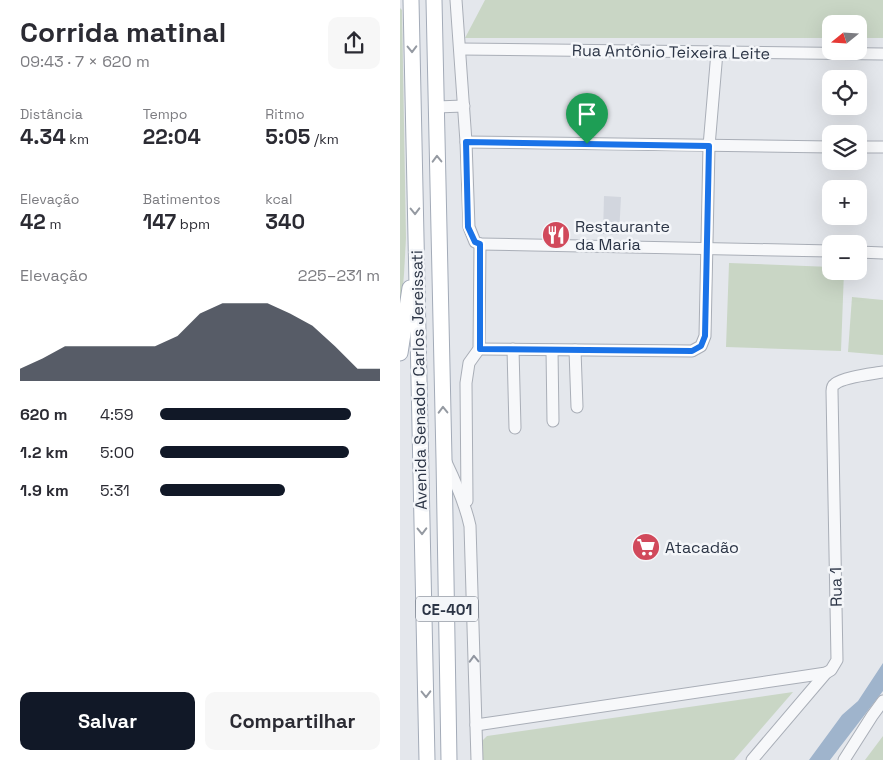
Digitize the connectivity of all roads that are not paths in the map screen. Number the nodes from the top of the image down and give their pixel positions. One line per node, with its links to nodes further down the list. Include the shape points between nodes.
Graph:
1 (410, 0): 15 (main road, Avenida Senador Carlos Jereissati / CE-401, one-way to 15)
2 (434, 0): 8 (main road, Avenida Senador Carlos Jereissati / CE-401)
3 (456, 0): 4 (street)
4 (460, 49): 5 (street, Rua Antônio Teixeira Leite); 7 (street)
5 (717, 52): 6 (street, Rua Antônio Teixeira Leite); 10 (street)
6 (883, 54)
7 (464, 106): 8 (street); 9 (street)
8 (436, 107): 29 (main road, Avenida Senador Carlos Jereissati / CE-401, one-way to 8)
9 (466, 142): 10 (street); 14 (street, via 468,227 475,242)
10 (709, 146): 11 (street); 16 (street)
11 (822, 147)
12 (867, 147): 13 (street)
13 (883, 147)
14 (480, 244): 16 (street); 20 (street)
15 (416, 246): 24 (main road); 34 (main road, Avenida Senador Carlos Jereissati / CE-401, one-way to 34)
16 (706, 248): 17 (street); 23 (street, via 705,336 701,346 692,351)
17 (822, 251)
18 (867, 252): 19 (street)
19 (883, 253)
20 (480, 349): 21 (street); 30 (street, via 469,363 466,383)
21 (514, 349): 22 (street); 28 (street)
22 (552, 350): 23 (street); 27 (street)
23 (575, 350): 26 (street)
24 (400, 352)
25 (883, 372): 31 (street, Rua 1, via 849,378 835,384 832,391 837,660)
26 (577, 407)
27 (553, 421)
28 (515, 428)
29 (444, 459): 30 (street); 35 (main road, Avenida Senador Carlos Jereissati / CE-401)
30 (467, 512): 33 (street, one-way to 30)
31 (826, 673): 33 (street); 37 (street, Rua 1)
32 (883, 701): 38 (street)
33 (476, 725): 36 (street)
34 (427, 760)
35 (449, 760)
36 (477, 760)
37 (752, 760)
38 (844, 760)

